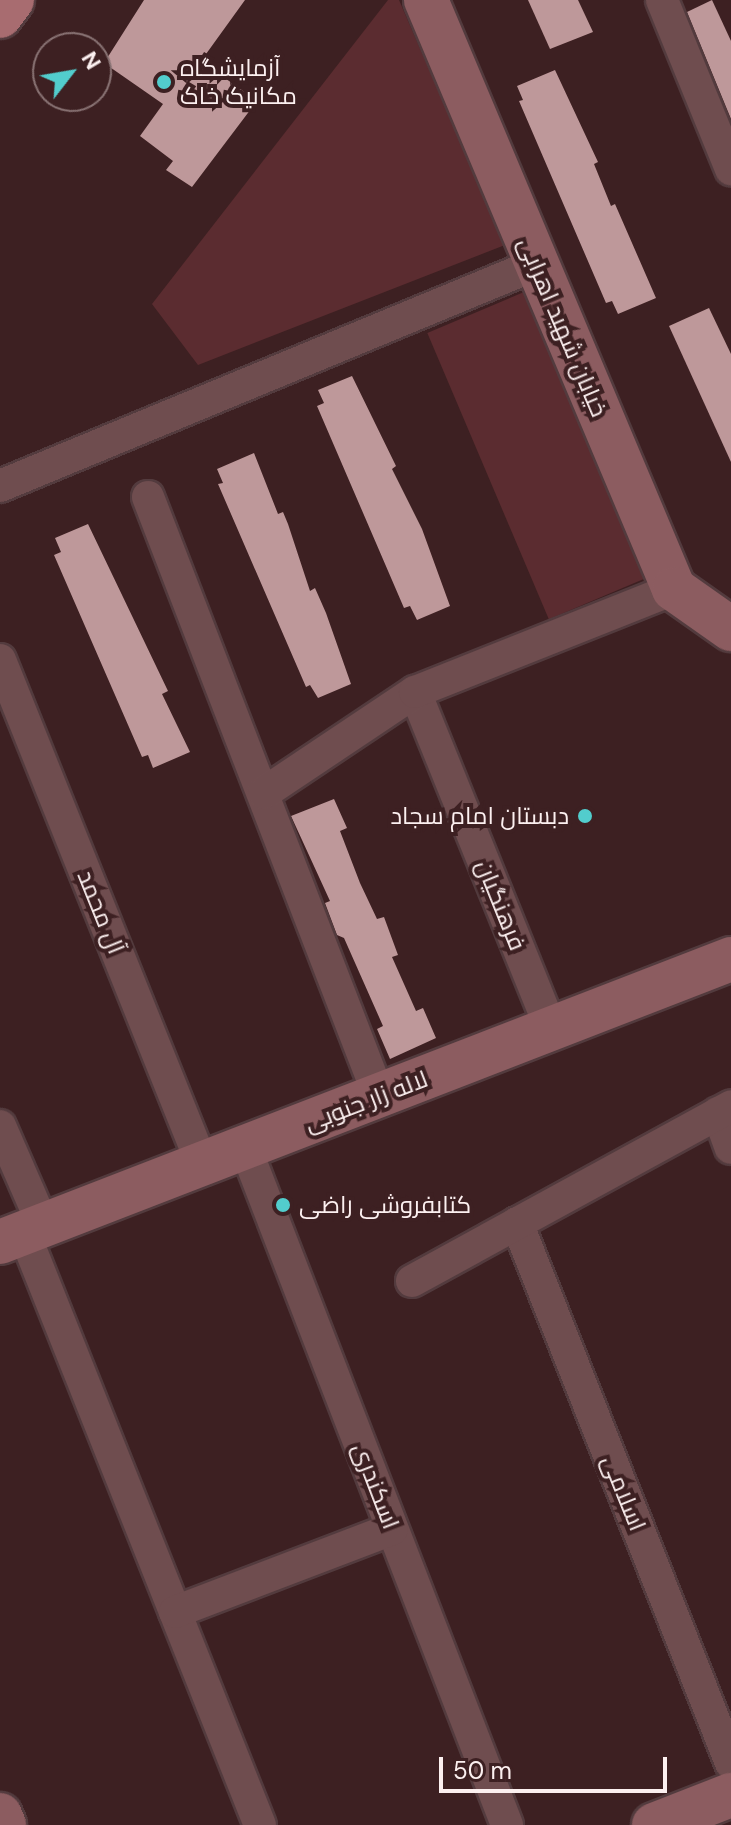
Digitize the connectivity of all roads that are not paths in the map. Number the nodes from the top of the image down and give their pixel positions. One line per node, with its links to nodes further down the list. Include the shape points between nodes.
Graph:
1 (12, 0): 4 (main road)
2 (426, 0): 6 (street, خیابان شهید اهرابی)
3 (662, 0): 5 (street)
4 (0, 16)
5 (731, 169)
6 (537, 264): 7 (street); 9 (street, خیابان شهید اهرابی)
7 (0, 486)
8 (148, 497): 13 (street)
9 (674, 589): 10 (street); 12 (street)
10 (731, 629)
11 (0, 660): 21 (street, آل محمد)
12 (415, 692): 13 (street); 15 (street, فرهنگیان)
13 (264, 793): 16 (street)
14 (731, 959): 15 (street, لاله زار جنوبی)
15 (551, 1029): 16 (street, لاله زار جنوبی)
16 (379, 1096): 19 (street, لاله زار جنوبی)
17 (724, 1110): 20 (street); 22 (street)
18 (0, 1126): 23 (street)
19 (245, 1147): 21 (street, لاله زار جنوبی); 25 (street, اسکندری)
20 (731, 1148)
21 (202, 1164): 23 (street, لاله زار جنوبی)
22 (517, 1223): 24 (street); 27 (street, اسلامی)
23 (22, 1234): 26 (street)
24 (412, 1281)
25 (392, 1529): 26 (street); 32 (street, اسکندری)
26 (175, 1612): 31 (street)
27 (731, 1763)
28 (731, 1795): 33 (street)
29 (0, 1815): 30 (street)
30 (4, 1825)
31 (260, 1825)
32 (507, 1825)
33 (654, 1825)

